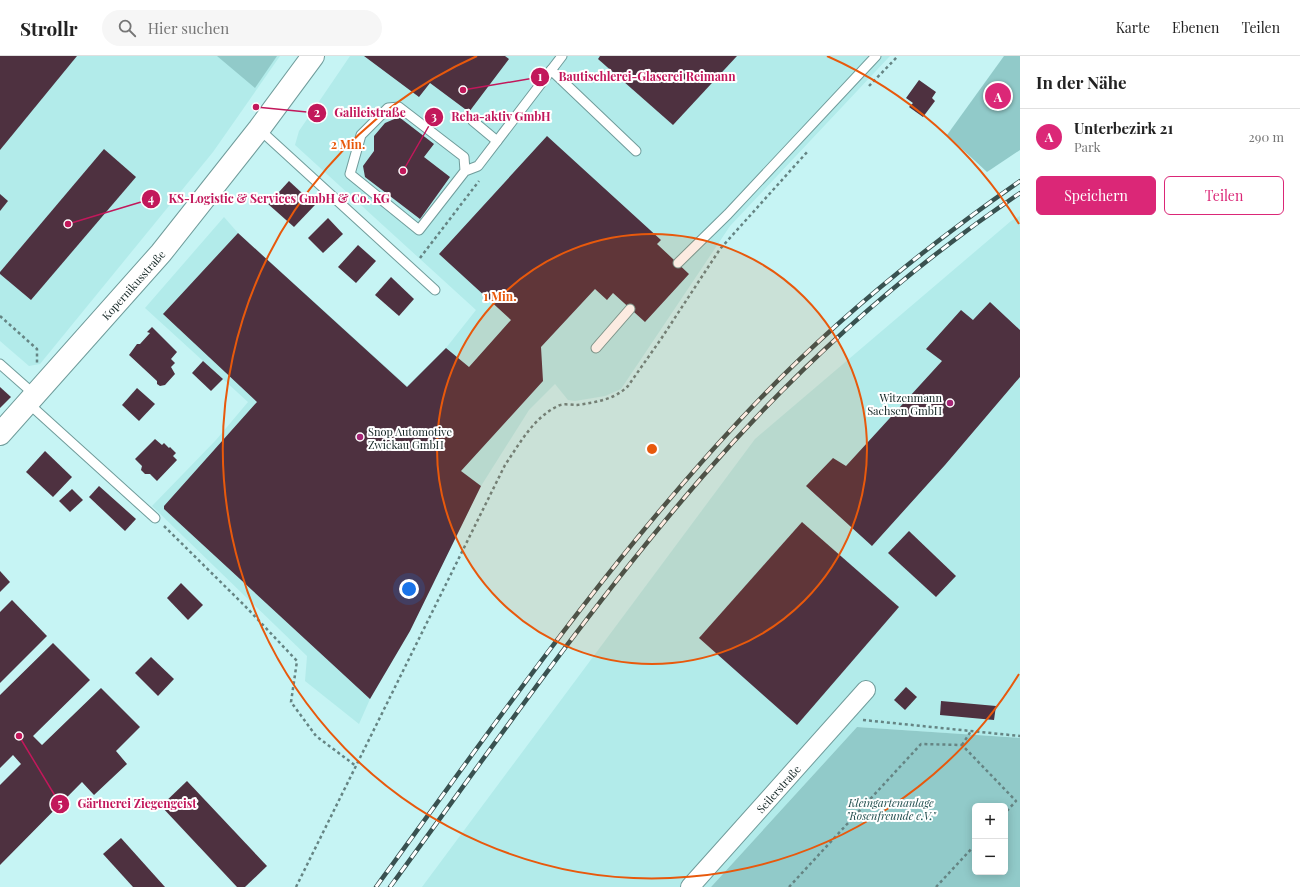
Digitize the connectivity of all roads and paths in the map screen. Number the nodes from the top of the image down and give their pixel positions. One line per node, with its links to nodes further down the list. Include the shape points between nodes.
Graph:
1 (313, 56): 8 (street, Kopernikusstraße)
2 (562, 56): 5 (lane)
3 (876, 56): 14 (lane, via 728,214)
4 (898, 56): 6 (path)
5 (551, 70): 9 (lane); 11 (lane)
6 (864, 90)
7 (473, 121): 9 (lane)
8 (260, 129): 15 (lane); 21 (street, Kopernikusstraße, via 162,253)
9 (497, 141): 12 (lane)
10 (813, 146): 29 (path, via 720,249 628,386 615,397 576,405 560,405 538,419 505,465)
11 (636, 152)
12 (478, 166): 13 (lane); 15 (path, via 482,176)
13 (465, 171): 13 (lane, via 419,230 350,174 361,136 388,108 399,107 464,157)
14 (678, 263)
15 (412, 268): 16 (lane)
16 (435, 290)
17 (630, 309): 19 (lane)
18 (0, 316): 21 (path, via 38,349)
19 (596, 348)
20 (0, 364): 21 (lane)
21 (32, 399): 22 (street, Kopernikusstraße); 23 (lane)
22 (0, 434)
23 (155, 518): 29 (path, via 298,662 291,702 316,736)
24 (866, 690): 25 (street, Seilerstraße)
25 (839, 718): 26 (path); 35 (street, Seilerstraße)
26 (971, 731): 27 (path); 28 (path)
27 (1020, 736)
28 (962, 745): 30 (path); 36 (path, via 921,744)
29 (356, 766): 34 (path)
30 (1016, 801): 31 (path); 32 (path)
31 (1020, 804)
32 (1008, 810)
33 (972, 848): 37 (path)
34 (296, 887)
35 (690, 887)
36 (789, 887)
37 (936, 887)

